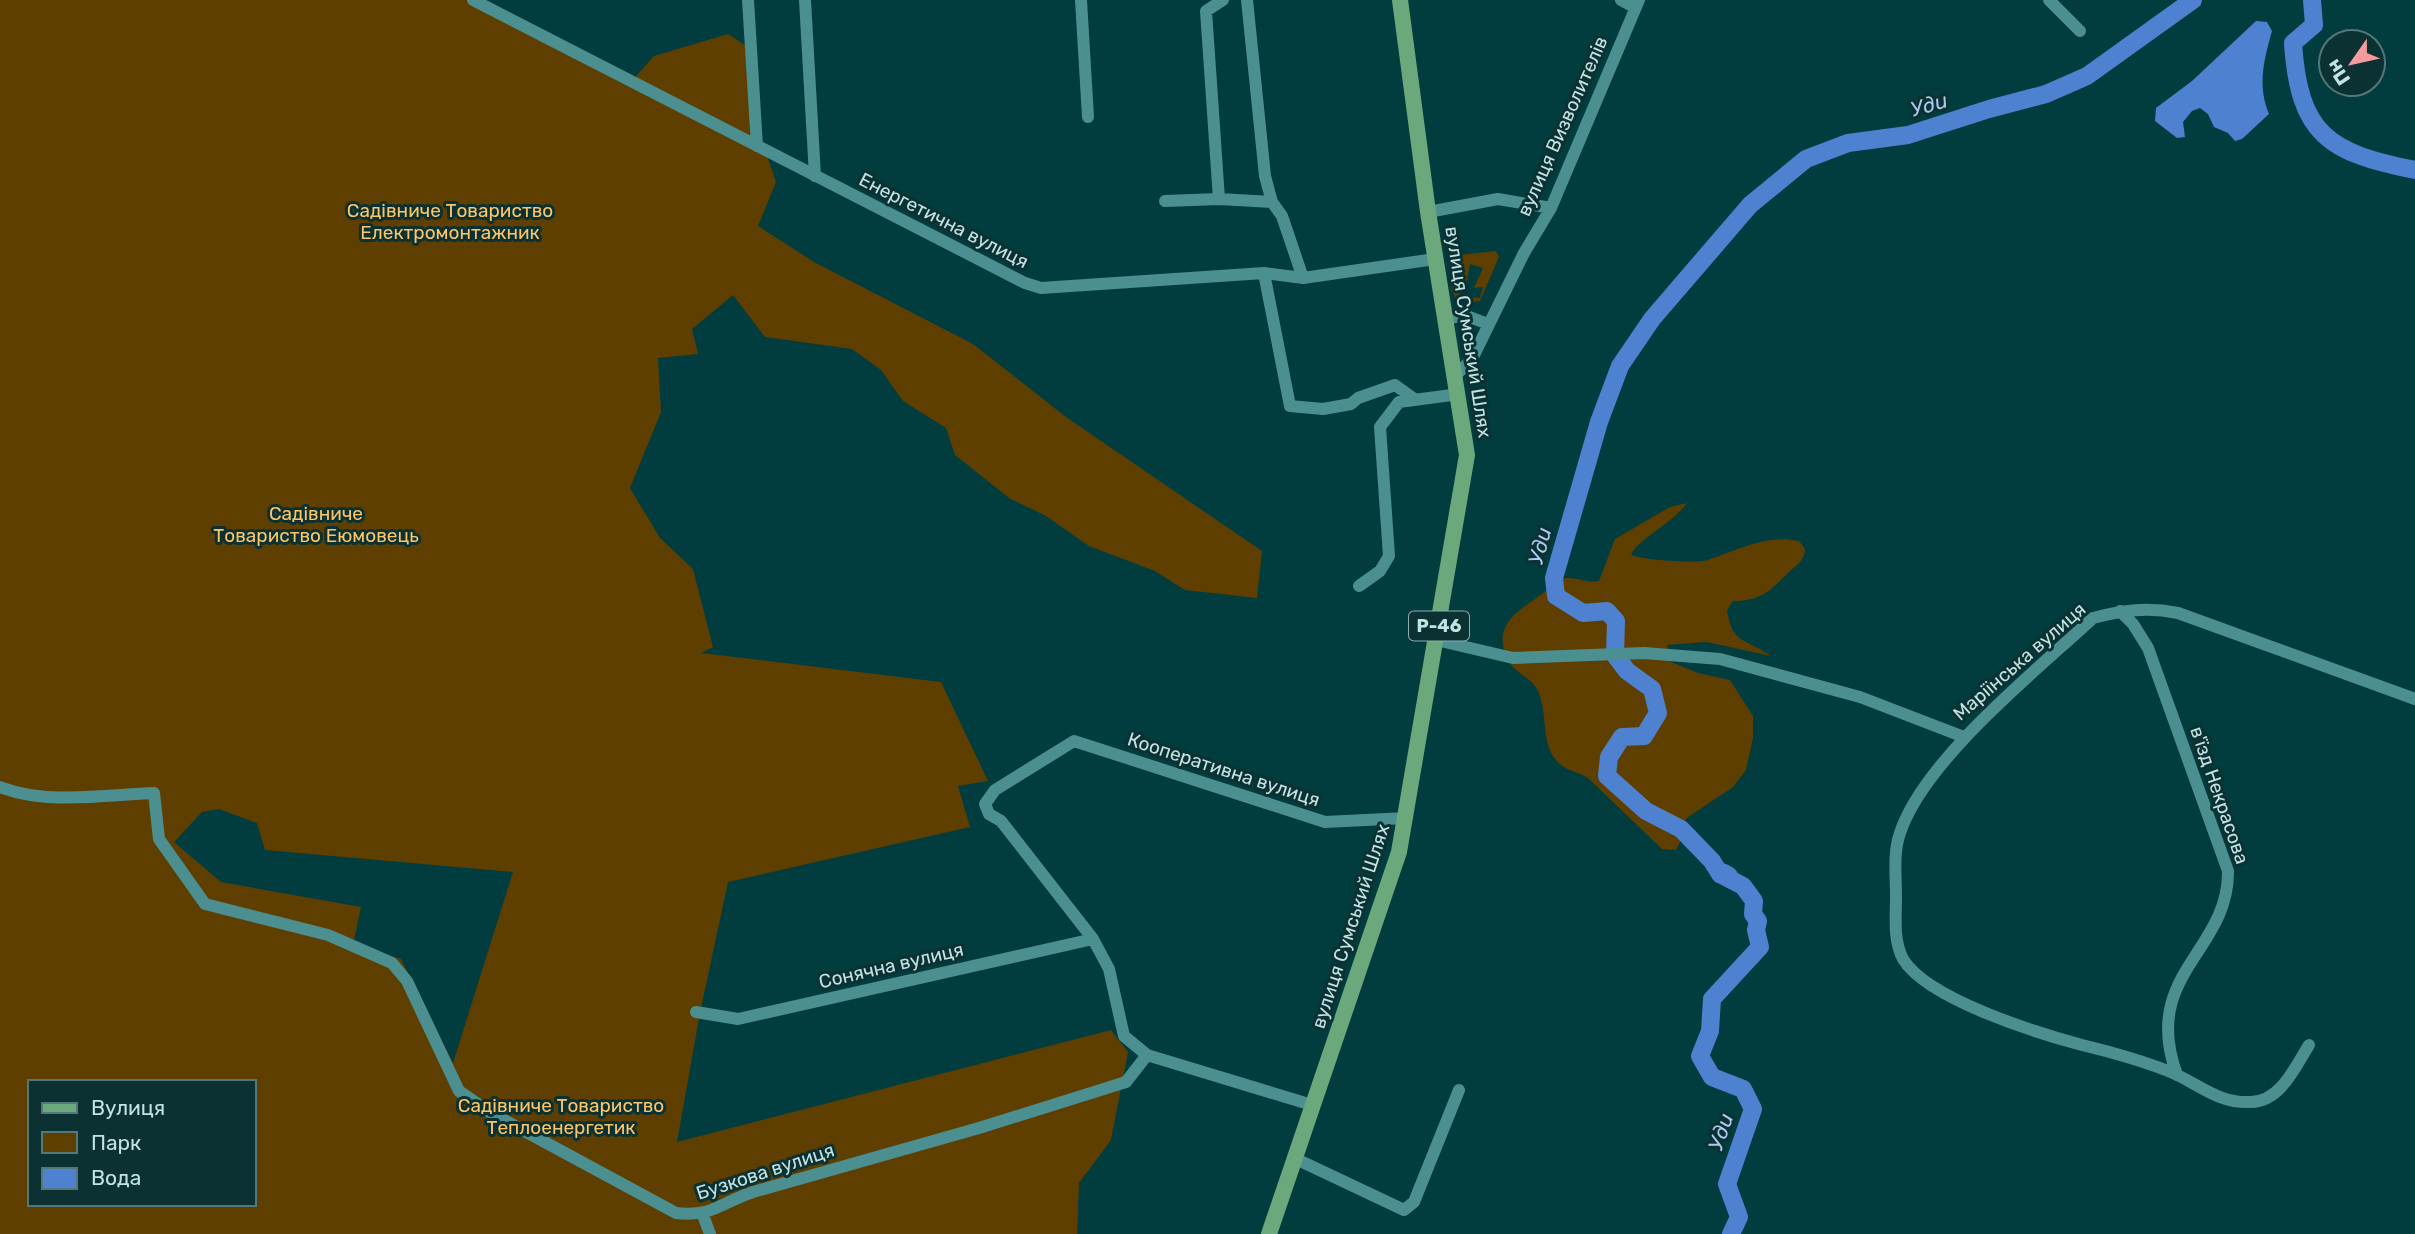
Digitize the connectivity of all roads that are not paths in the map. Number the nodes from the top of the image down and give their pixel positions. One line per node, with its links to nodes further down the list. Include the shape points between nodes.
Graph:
1 (474, 0): 13 (street, Енергетична вулиця)
2 (748, 0): 13 (street)
3 (805, 0): 14 (street)
4 (1081, 0): 12 (street)
5 (1223, 0): 15 (street, via 1206,11)
6 (1247, 0): 17 (street, via 1265,176)
7 (1400, 0): 19 (main road, вулиця Сумський Шлях / Р-46)
8 (1621, 0): 10 (street)
9 (2049, 0): 11 (street)
10 (1637, 4): 18 (street, вулиця Визволителів)
11 (2080, 31)
12 (1088, 117)
13 (757, 146): 14 (street, Енергетична вулиця)
14 (815, 176): 21 (street, Енергетична вулиця, via 1041,288)
15 (1219, 199): 16 (street); 17 (street)
16 (1165, 201)
17 (1272, 202): 22 (street, via 1282,216)
18 (1551, 208): 19 (street, via 1498,199); 24 (street, вулиця Визволителів)
19 (1428, 212): 20 (main road, вулиця Сумський Шлях / Р-46)
20 (1435, 259): 22 (street, Енергетична вулиця); 23 (main road, вулиця Сумський Шлях / Р-46)
21 (1264, 273): 22 (street, Енергетична вулиця); 27 (street, via 1290,405 1323,409 1351,404 1395,385)
22 (1303, 278)
23 (1445, 318): 24 (street, via 1467,316); 25 (main road, вулиця Сумський Шлях / Р-46)
24 (1488, 324): 25 (street, вулиця Визволителів, via 1472,359)
25 (1455, 375): 26 (main road, вулиця Сумський Шлях / Р-46)
26 (1459, 394): 27 (street); 30 (main road, вулиця Сумський Шлях / Р-46, via 1467,454)
27 (1413, 398): 28 (street, via 1399,402 1380,427 1389,556 1380,572)
28 (1359, 586)
29 (2120, 611): 31 (street, Маріїнська вулиця, via 2152,608 2178,613); 32 (street, Маріїнська вулиця, via 2093,618); 39 (street, в'їзд Некрасова, via 2148,648 2228,871 2222,904 2171,1003 2168,1039)
30 (1436, 640): 32 (street, Маріїнська вулиця, via 1502,657 1644,653 1720,659 1860,697); 34 (main road, вулиця Сумський Шлях / Р-46)
31 (2415, 699)
32 (1965, 737): 39 (street, via 1916,800 1899,835 1896,932 1903,958 1934,988 1989,1012 2036,1032)
33 (0, 787): 43 (street, Бузкова вулиця, via 20,794 65,797 154,793 159,839 205,904 328,935 392,963 407,981 459,1091 652,1202 676,1213)
34 (1406, 818): 35 (street, Кооперативна вулиця, via 1325,822 1074,741 995,790 985,804); 41 (main road, вулиця Сумський Шлях / Р-46, via 1399,852)
35 (1093, 939): 36 (street, Сонячна вулиця, via 738,1020); 38 (street, via 1109,969 1124,1036)
36 (696, 1012)
37 (2309, 1045): 39 (street, via 2282,1086 2262,1100 2216,1097)
38 (1147, 1055): 41 (street); 43 (street, Бузкова вулиця, via 1125,1082 753,1192)
39 (2177, 1075)
40 (1459, 1090): 42 (street, via 1414,1202 1404,1210)
41 (1312, 1105): 42 (main road, вулиця Сумський Шлях / Р-46)
42 (1294, 1158): 45 (main road, вулиця Сумський Шлях / Р-46)
43 (703, 1215): 44 (street)
44 (710, 1234)
45 (1269, 1234)

